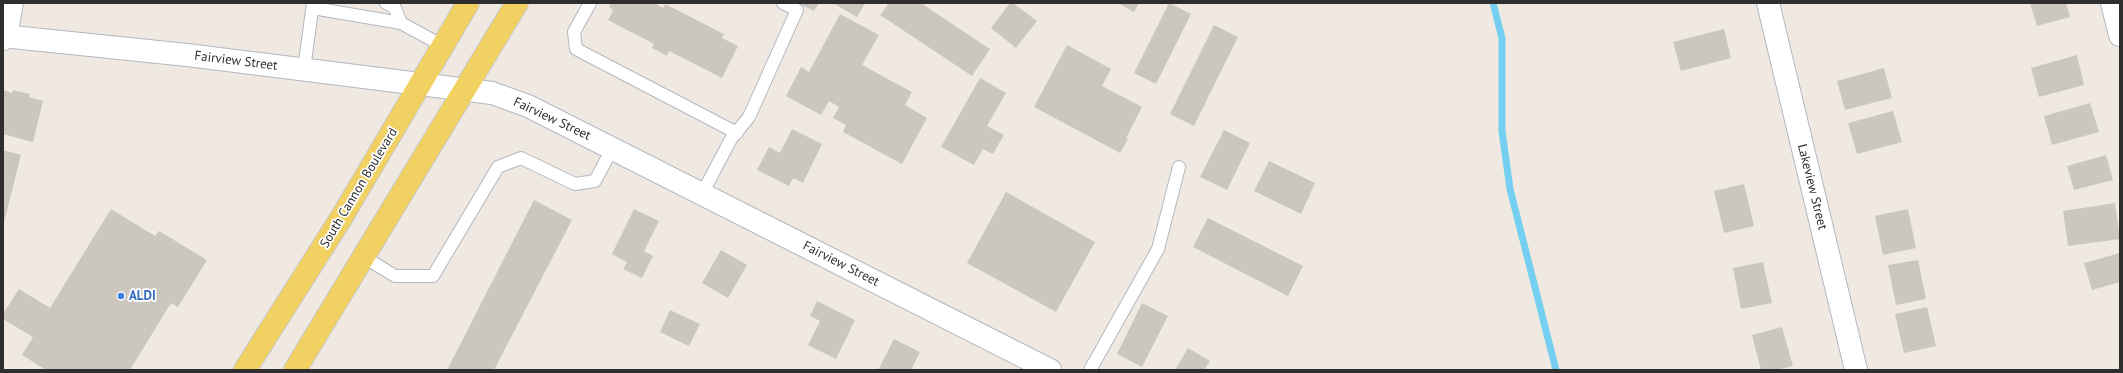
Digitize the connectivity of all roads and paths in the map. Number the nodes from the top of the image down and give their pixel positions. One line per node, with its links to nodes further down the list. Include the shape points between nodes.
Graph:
1 (12, 3): 12 (street)
2 (386, 3): 10 (lane, via 395,8)
3 (468, 3): 13 (main road, South Cannon Boulevard)
4 (517, 3): 16 (main road)
5 (590, 3): 17 (lane, via 574,32 576,49)
6 (782, 3): 17 (lane, via 797,10 749,118)
7 (1768, 3): 26 (street, Lakeview Street)
8 (2112, 3): 11 (street)
9 (313, 5): 10 (lane); 14 (lane)
10 (402, 23): 13 (lane)
11 (2120, 35)
12 (4, 37): 14 (street, Fairview Street)
13 (443, 46): 15 (main road, South Cannon Boulevard)
14 (304, 69): 15 (street, Fairview Street)
15 (421, 84): 16 (street, Fairview Street); 22 (main road, South Cannon Boulevard)
16 (465, 90): 18 (street, Fairview Street, via 492,93 528,106); 21 (main road)
17 (737, 133): 20 (lane, via 731,139)
18 (612, 149): 20 (street, Fairview Street); 21 (lane, via 594,181 575,184 521,158 498,167 433,276 395,276)
19 (1179, 167): 25 (lane, via 1158,249)
20 (702, 194): 24 (street, Fairview Street)
21 (364, 257): 23 (main road)
22 (245, 370)
23 (295, 370)
24 (1050, 370)
25 (1090, 370)
26 (1856, 370)

